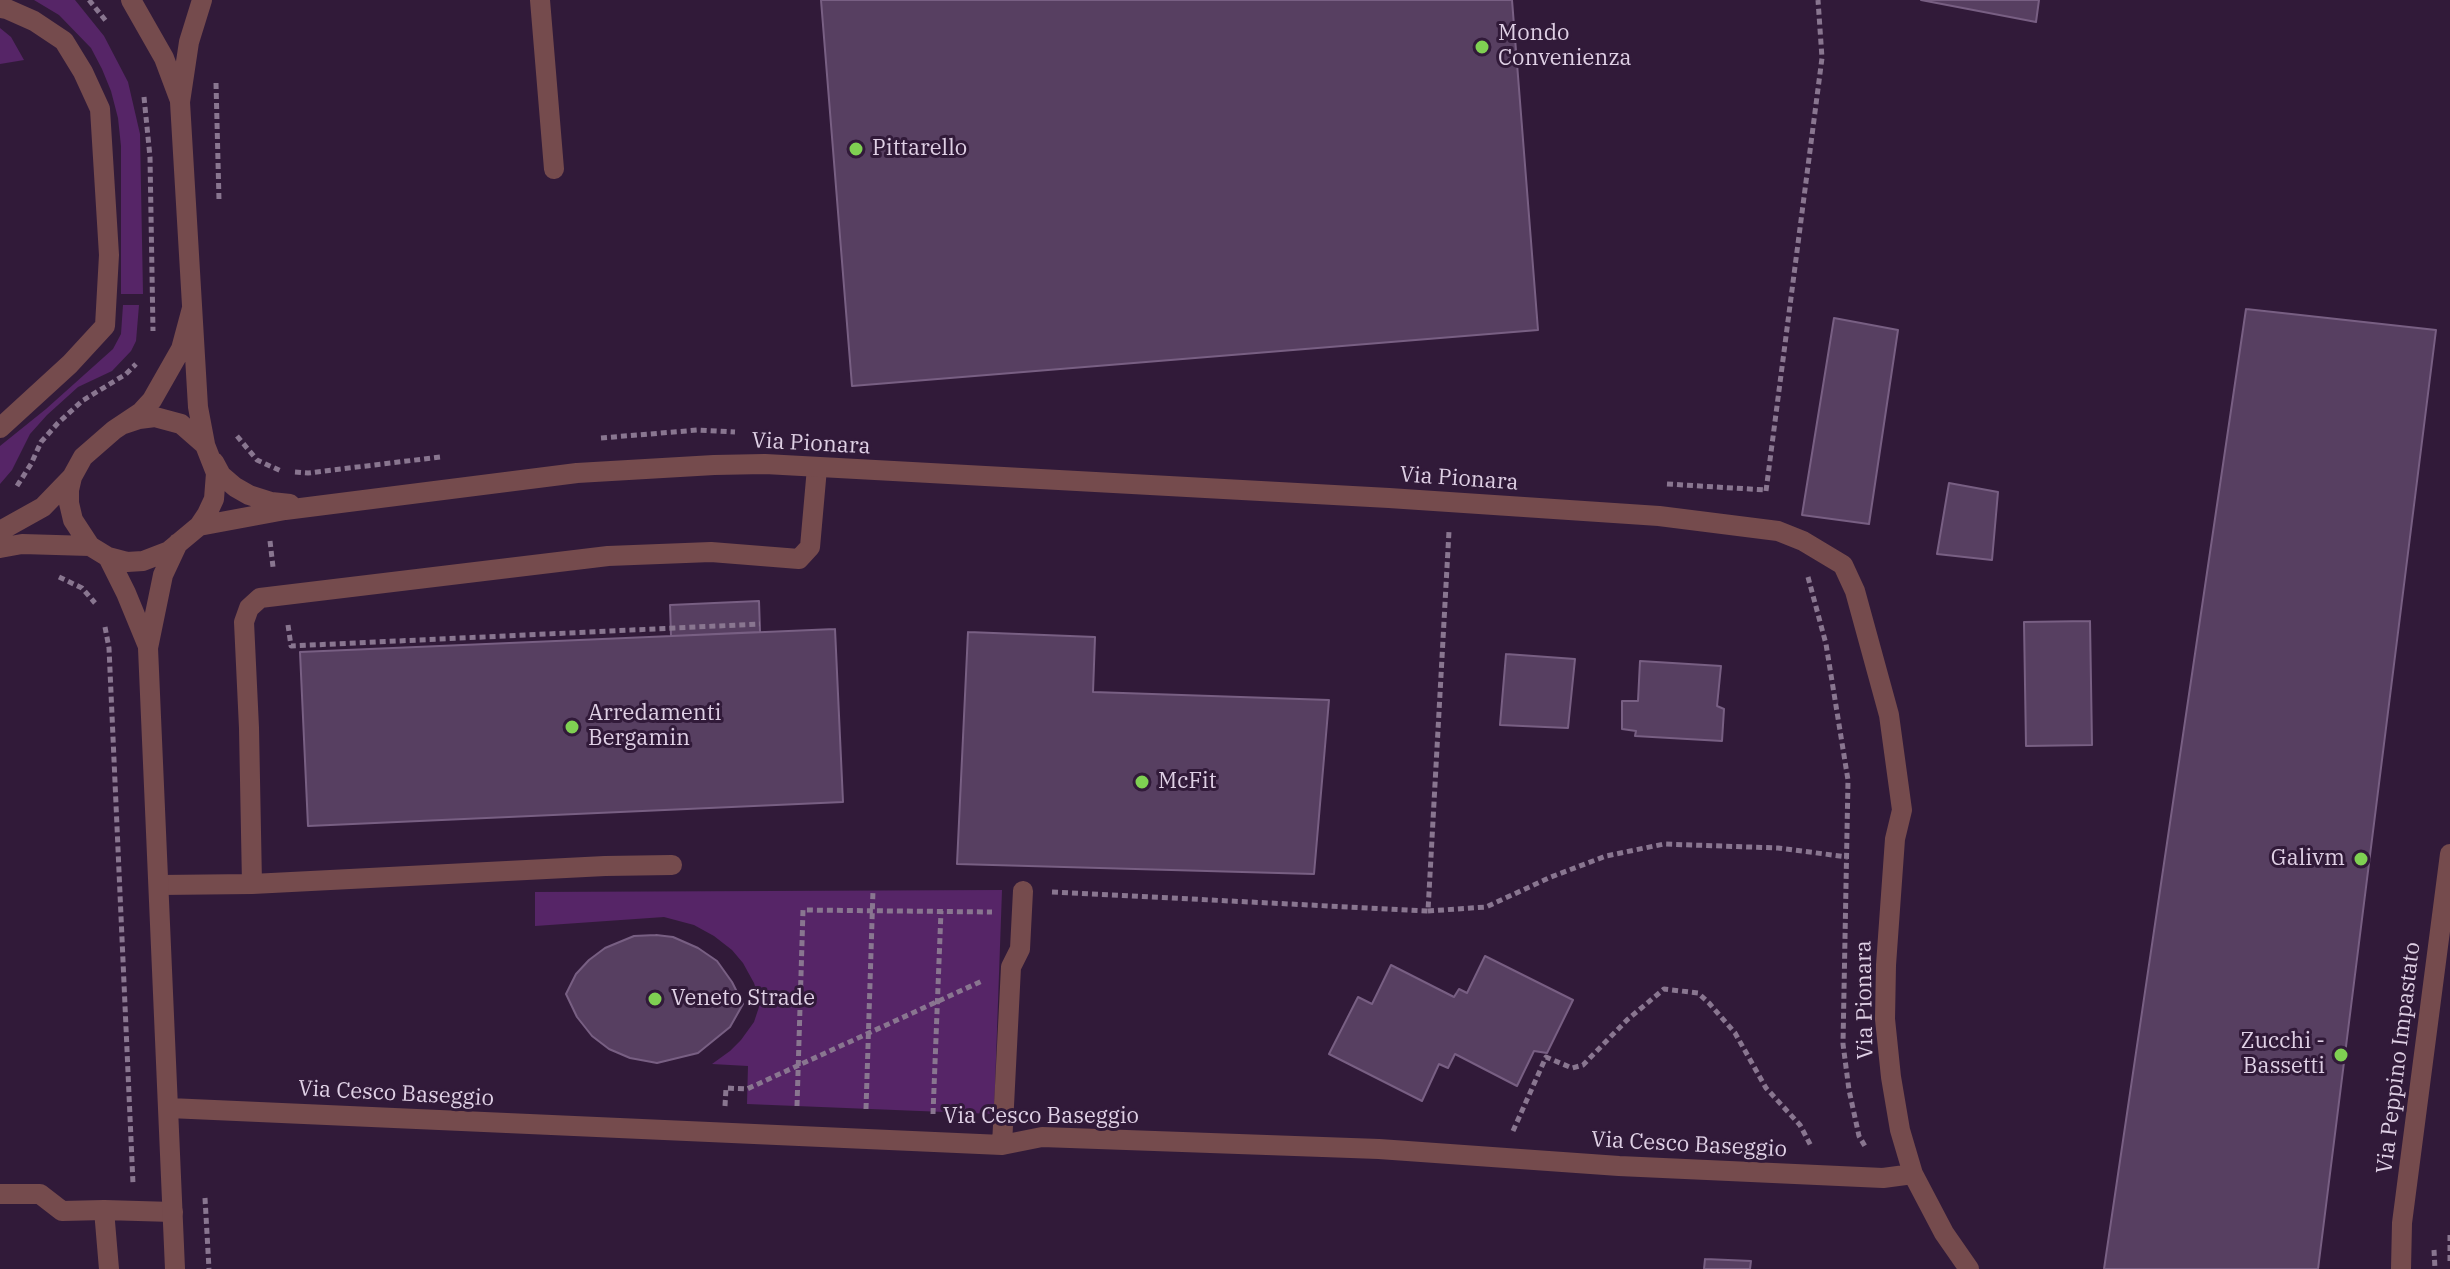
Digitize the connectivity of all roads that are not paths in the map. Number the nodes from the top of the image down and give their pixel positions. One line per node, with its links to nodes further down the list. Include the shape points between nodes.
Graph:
1 (131, 0): 5 (street, via 164,58)
2 (202, 0): 5 (street)
3 (540, 0): 6 (street)
4 (0, 8): 9 (street, via 34,21 64,41 100,109 109,255 105,326)
5 (180, 102): 7 (street)
6 (554, 169)
7 (192, 308): 8 (street, via 181,349 152,400); 10 (street, via 198,407)
8 (124, 424): 10 (street, via 155,417 181,424); 12 (street, via 83,457)
9 (0, 428)
10 (208, 452): 13 (street, Via Pionara, via 221,475 249,495 271,502); 14 (street, via 216,473 214,499)
11 (817, 468): 13 (street, Via Pionara, via 714,465 577,473); 23 (street, via 810,547 799,559 711,552 608,556 260,598 244,622); 29 (street, Via Pionara, via 1659,516 1778,531 1843,565 1889,715 1902,810 1895,839 1885,1019 1898,1117)
12 (72, 477): 15 (street, via 43,507); 17 (street, via 73,520)
13 (334, 505): 14 (street, Via Pionara)
14 (199, 526): 16 (street)
15 (0, 531)
16 (178, 543): 19 (street, via 143,561); 20 (street, via 163,575)
17 (90, 546): 18 (street); 19 (street)
18 (0, 548)
19 (108, 557): 20 (street)
20 (148, 648): 24 (street)
21 (2450, 854): 26 (street, Via Peppino Impastato)
22 (672, 865): 23 (street)
23 (252, 884): 24 (street)
24 (160, 885): 27 (street)
25 (1023, 891): 28 (street, via 1020,949 1011,967)
26 (2443, 945): 36 (street, Via Peppino Impastato, via 2402,1223)
27 (169, 1108): 28 (street, Via Cesco Baseggio); 32 (street)
28 (1002, 1145): 29 (street, Via Cesco Baseggio, via 1042,1137 1379,1149 1826,1176)
29 (1913, 1174): 35 (street, Via Pionara)
30 (0, 1194): 31 (street, via 40,1194 62,1211)
31 (104, 1210): 32 (street); 33 (street)
32 (173, 1212): 34 (street)
33 (109, 1269)
34 (175, 1269)
35 (1969, 1269)
36 (2401, 1269)

